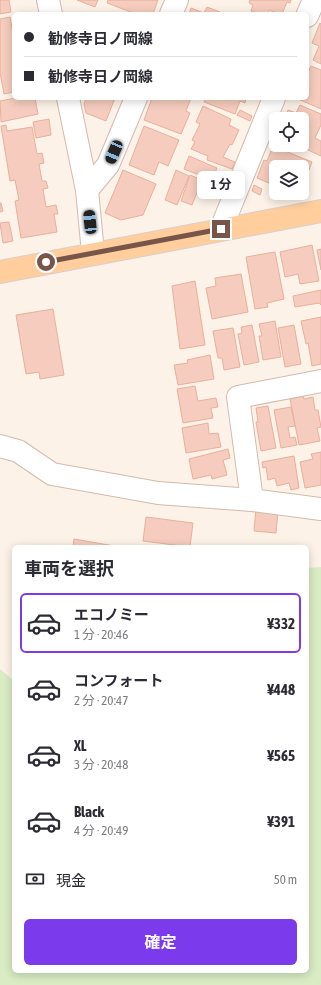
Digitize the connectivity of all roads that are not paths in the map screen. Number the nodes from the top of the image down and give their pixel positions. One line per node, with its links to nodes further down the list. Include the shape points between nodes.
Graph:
1 (48, 0): 4 (street)
2 (177, 0): 5 (street)
3 (314, 0): 6 (street)
4 (51, 12)
5 (172, 12)
6 (309, 12)
7 (68, 100): 10 (street)
8 (135, 100): 10 (street, via 108,165)
9 (273, 100): 12 (street)
10 (87, 190): 13 (street)
11 (321, 211): 12 (main road)
12 (221, 229): 13 (main road)
13 (93, 253): 14 (main road)
14 (0, 272)
15 (321, 381): 17 (street, via 238,397)
16 (0, 446): 17 (street, via 18,451 52,474 158,492)
17 (252, 500): 18 (street)
18 (321, 509)

